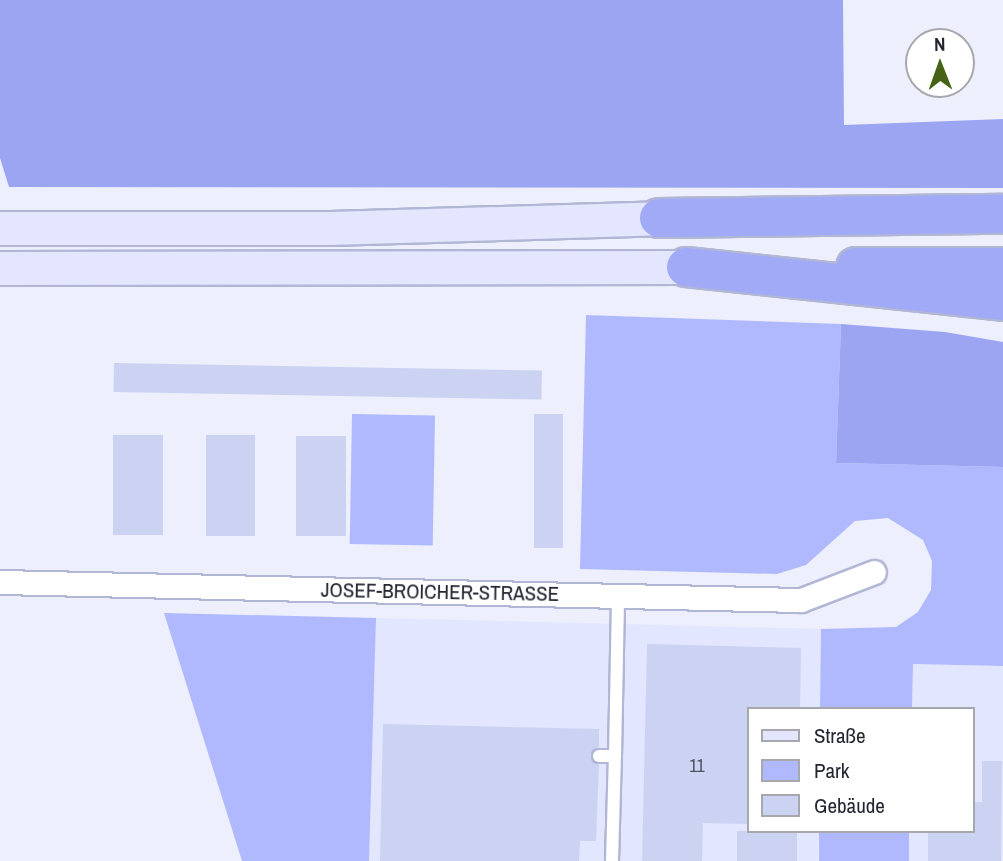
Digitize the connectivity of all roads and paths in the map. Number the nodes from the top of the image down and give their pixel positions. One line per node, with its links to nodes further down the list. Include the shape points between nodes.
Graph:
1 (1003, 214): 2 (highway)
2 (659, 218): 3 (main road, via 330,228)
3 (0, 228)
4 (686, 267): 5 (highway); 6 (main road); 7 (highway)
5 (1003, 267)
6 (0, 268)
7 (1003, 301)
8 (874, 572): 10 (street, JOSEF-BROICHER-STRASSE, via 801,600)
9 (0, 582): 10 (street, JOSEF-BROICHER-STRASSE)
10 (618, 596): 12 (lane)
11 (599, 756): 12 (lane)
12 (615, 756): 13 (lane)
13 (612, 861)

